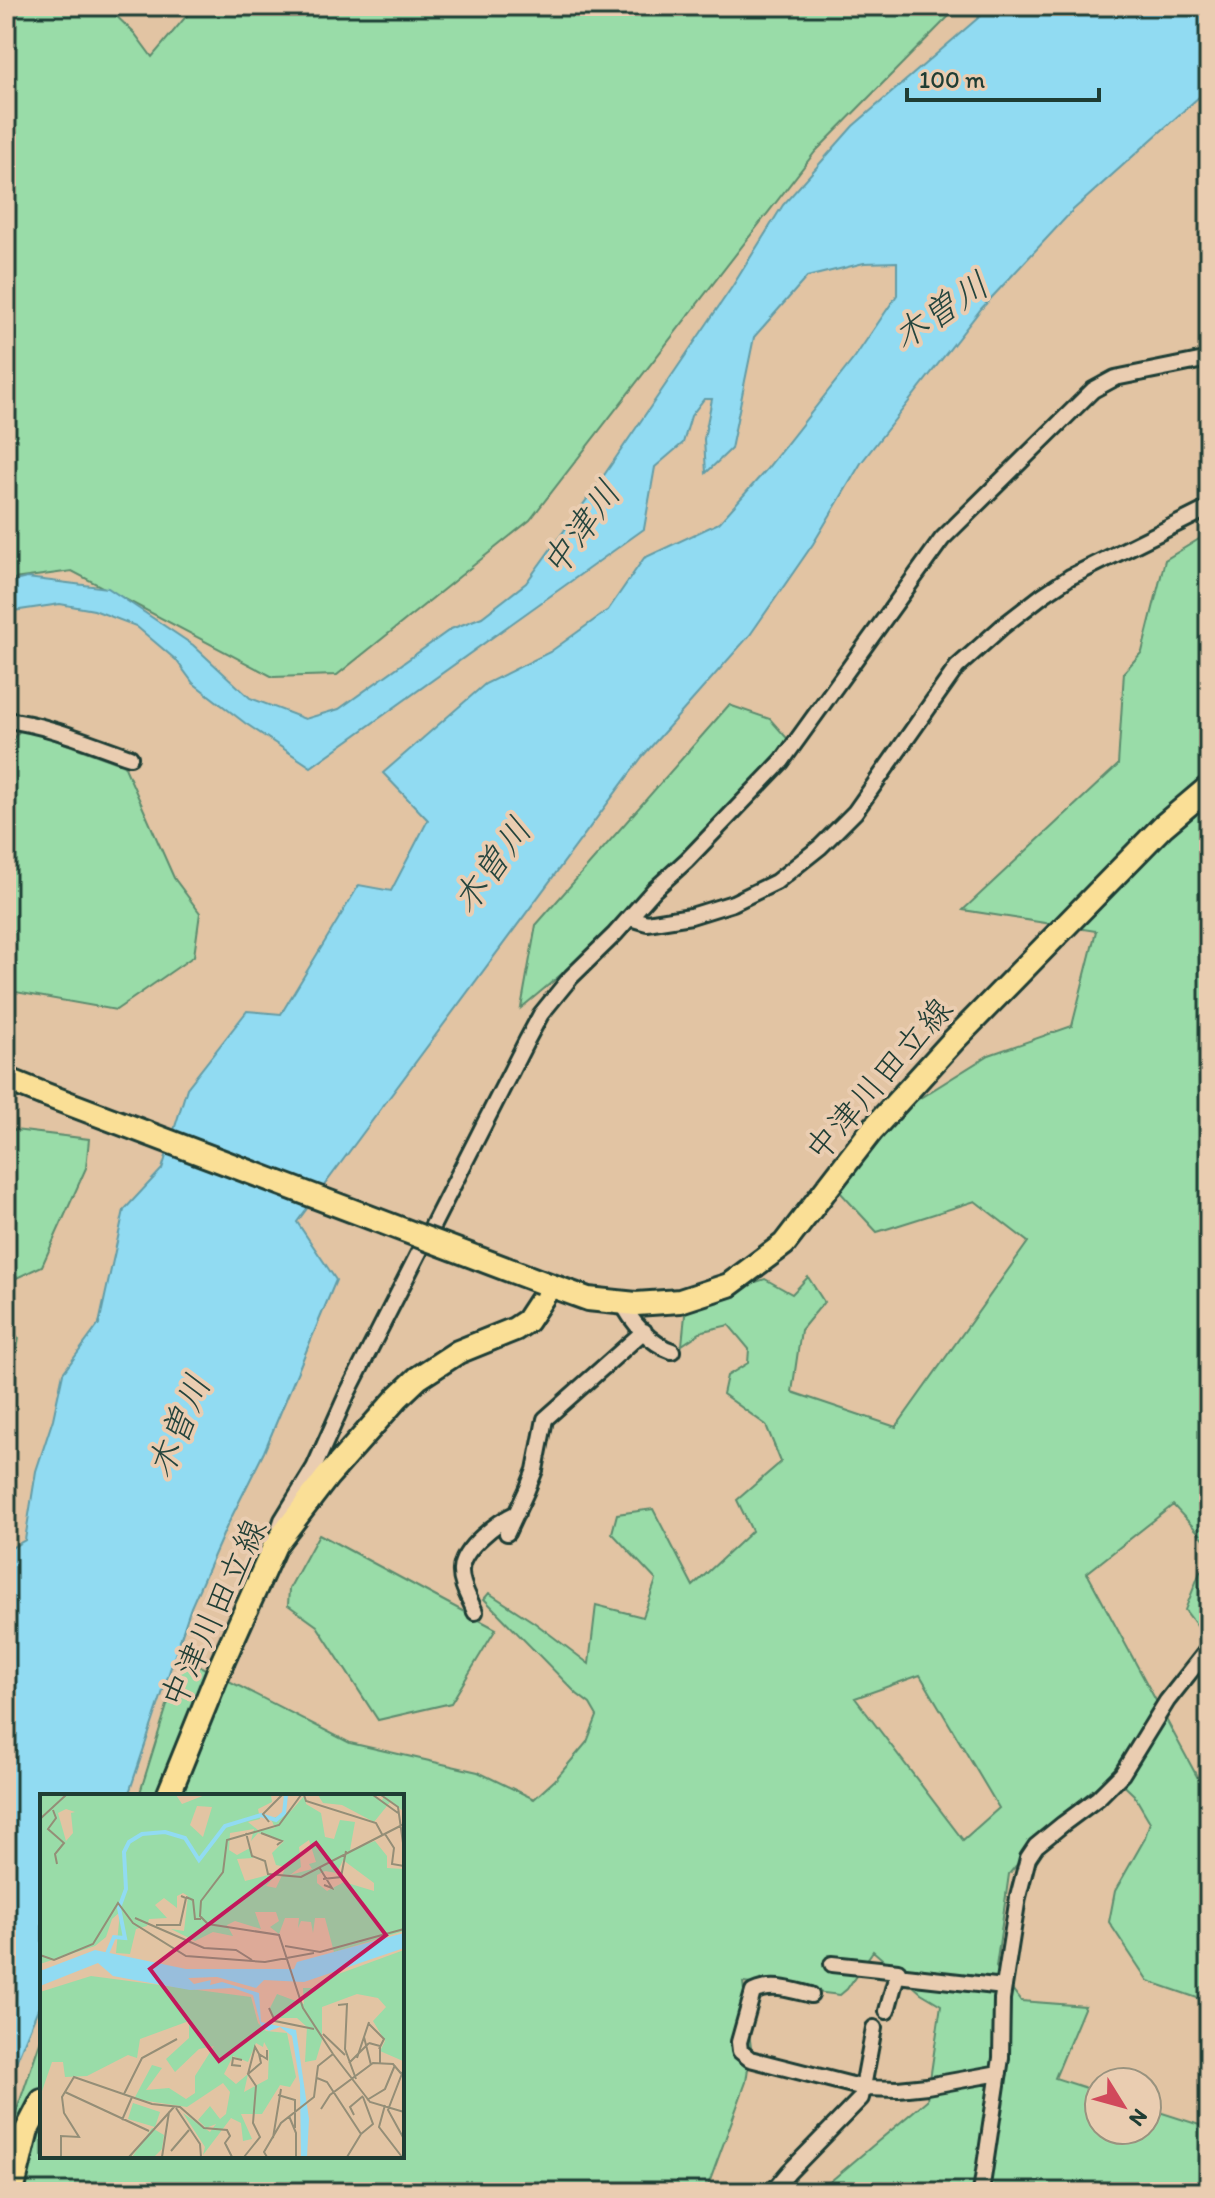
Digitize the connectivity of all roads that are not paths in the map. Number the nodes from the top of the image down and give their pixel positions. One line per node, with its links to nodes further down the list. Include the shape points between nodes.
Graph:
1 (1209, 359): 6 (street, via 1115,378 1082,400 942,539 782,761)
2 (1209, 508): 6 (street, via 1070,577 980,646 957,667 855,812 776,882 691,916 647,923)
3 (6, 720): 4 (street, via 52,729)
4 (130, 757)
5 (1209, 787): 9 (main road, 中津川田立線, via 1163,826 943,1051 872,1130 784,1244 729,1285 680,1301)
6 (630, 918): 12 (street, via 541,1014 348,1392)
7 (6, 1079): 8 (main road, 中津川田立線, bridge)
8 (545, 1284): 9 (main road, 中津川田立線, via 588,1299); 12 (main road, 中津川田立線, via 527,1321 458,1352 418,1378)
9 (622, 1302): 10 (street)
10 (644, 1331): 11 (street); 13 (street, via 545,1419 535,1470)
11 (672, 1351)
12 (320, 1473): 17 (main road, 中津川田立線, via 275,1545)
13 (517, 1513): 14 (street); 15 (street, via 502,1519 464,1559 463,1582)
14 (507, 1533)
15 (475, 1612)
16 (1209, 1648): 20 (street, via 1167,1701 1122,1774 1028,1858)
17 (169, 1794)
18 (832, 1964): 19 (street, via 898,1971)
19 (897, 1975): 20 (street); 22 (street)
20 (1004, 1987): 24 (street)
21 (811, 1995): 25 (street, via 770,1987 753,1992 740,2051 750,2059)
22 (887, 2011)
23 (874, 2028): 25 (street)
24 (999, 2073): 25 (street, via 927,2086); 29 (street)
25 (864, 2088): 28 (street, via 861,2098)
26 (40, 2105): 27 (main road, via 27,2130)
27 (12, 2192)
28 (776, 2192)
29 (981, 2192)

